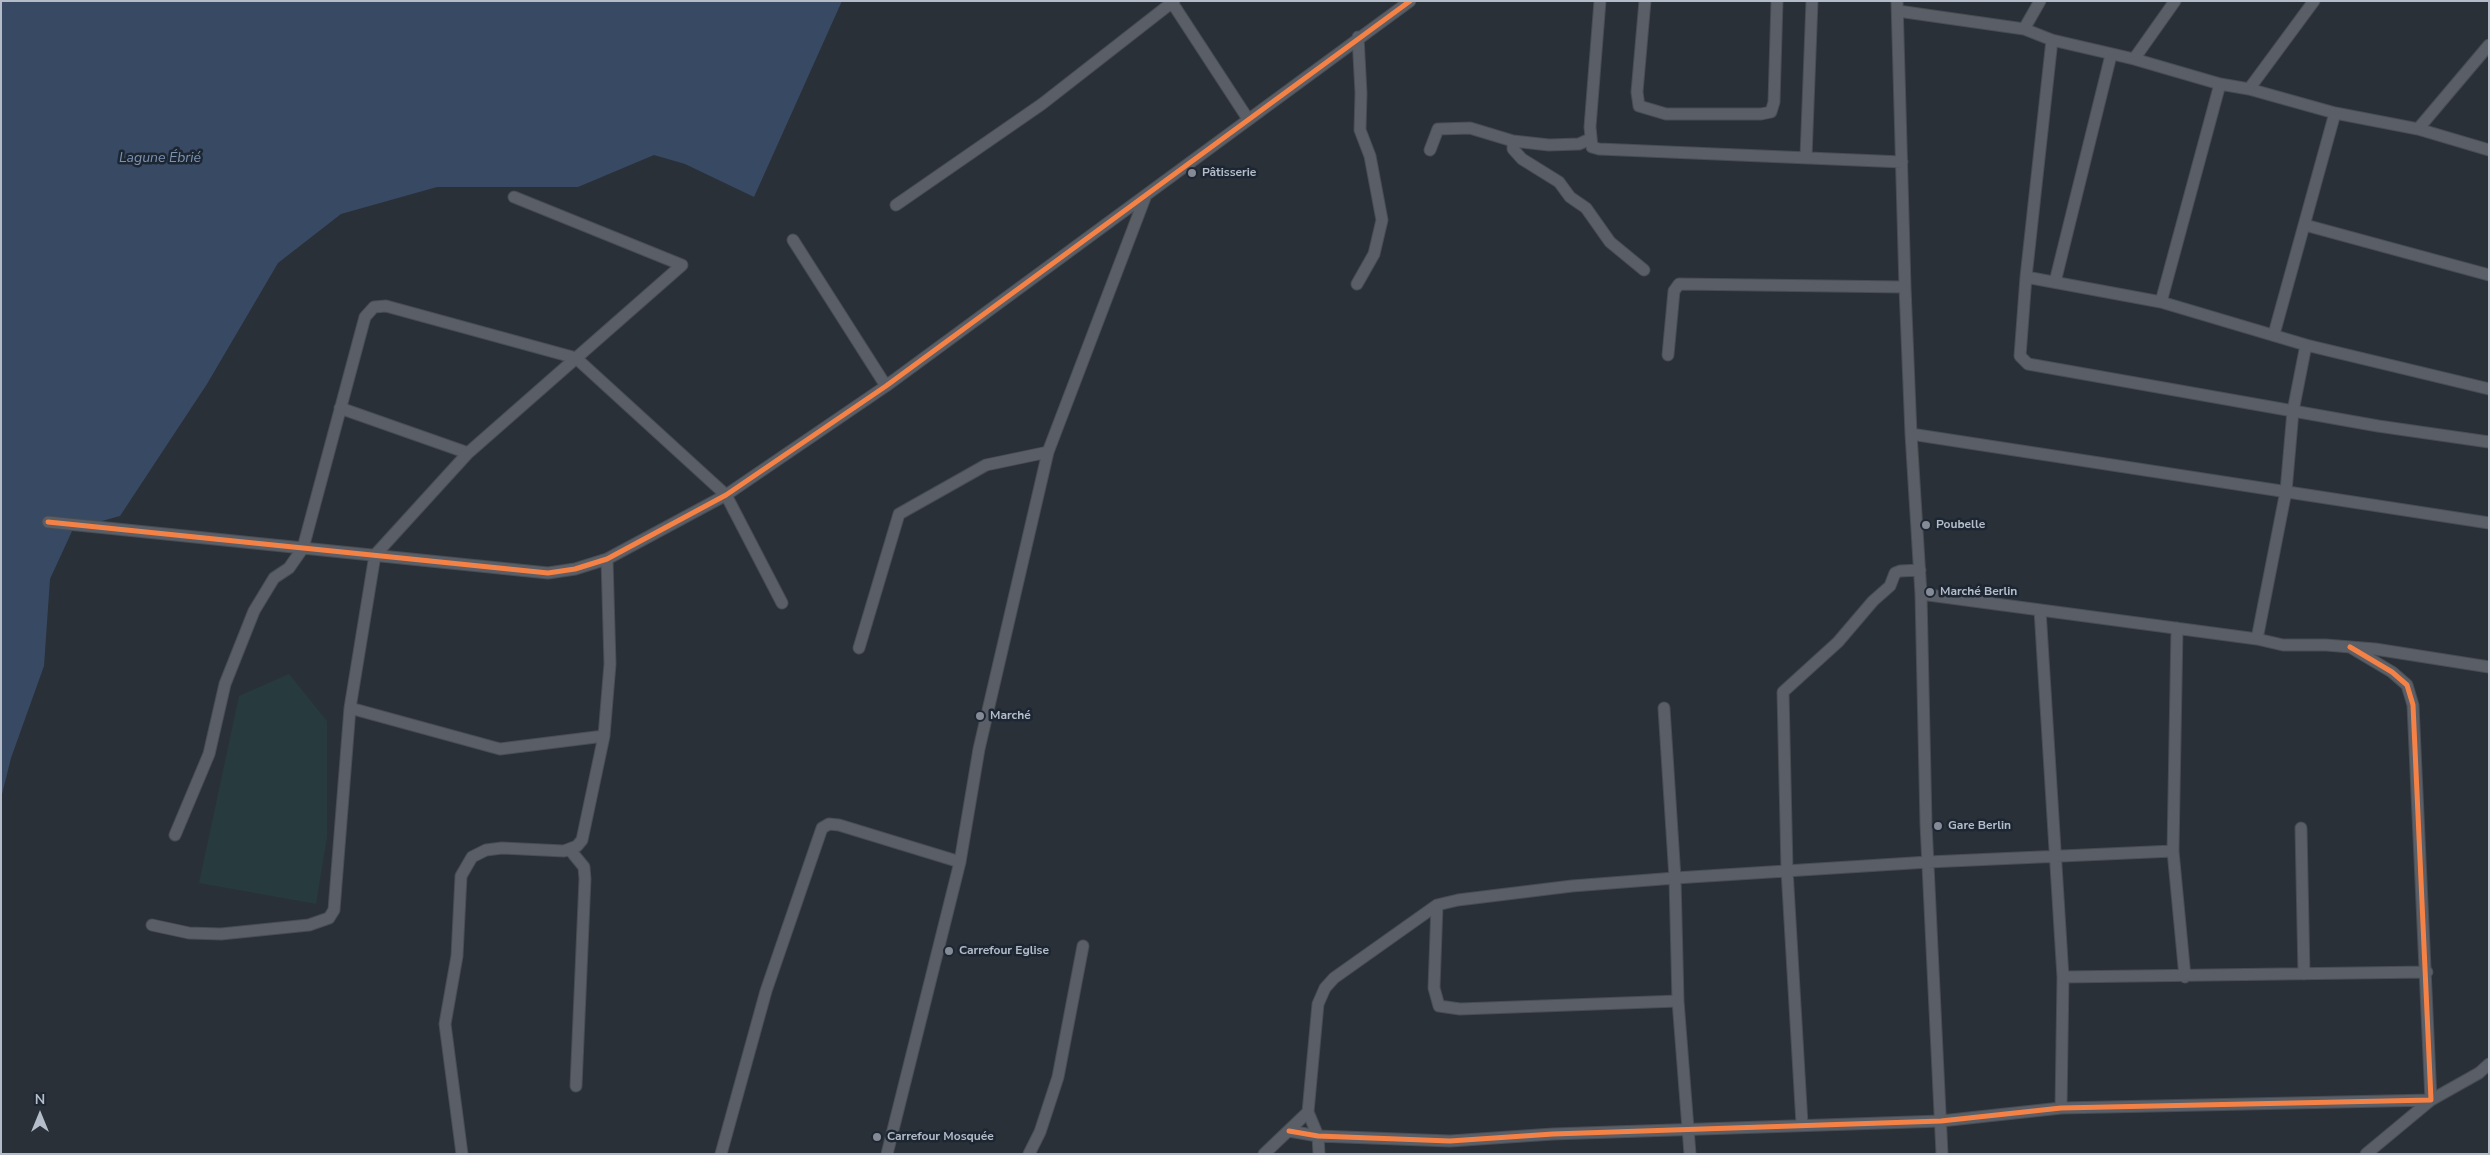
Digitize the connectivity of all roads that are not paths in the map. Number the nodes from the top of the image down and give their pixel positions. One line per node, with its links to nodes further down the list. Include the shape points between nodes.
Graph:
1 (1410, 1): 12 (street)
2 (1600, 1): 22 (street)
3 (1645, 1): 4 (street, via 1637,92 1639,106 1666,114 1771,112)
4 (1777, 1)
5 (1812, 1): 26 (street)
6 (2040, 1): 11 (street)
7 (2175, 1): 16 (street)
8 (2314, 1): 18 (street)
9 (1173, 2): 20 (street); 30 (street, via 1042,104)
10 (1898, 6): 11 (street); 27 (street)
11 (2024, 30): 13 (street)
12 (1358, 37): 20 (street); 37 (street, via 1362,93 1360,130 1370,156 1382,220 1374,254)
13 (2052, 40): 15 (street); 35 (street)
14 (2489, 45): 21 (street)
15 (2111, 55): 16 (street); 36 (street)
16 (2134, 59): 17 (street)
17 (2220, 84): 18 (street); 39 (street)
18 (2248, 89): 19 (street)
19 (2335, 113): 21 (street); 31 (street)
20 (1248, 119): 28 (street)
21 (2418, 129): 25 (street)
22 (1590, 139): 23 (street, via 1579,144 1556,145); 26 (street, via 1592,147 1599,149)
23 (1513, 141): 24 (street, via 1470,128 1438,129); 33 (street, via 1513,149 1522,159 1559,182 1570,197 1586,208 1610,242)
24 (1430, 150)
25 (2489, 150)
26 (1806, 157): 27 (street)
27 (1902, 162): 38 (street)
28 (1146, 195): 44 (street); 50 (street)
29 (514, 197): 43 (street, via 682,265)
30 (896, 205)
31 (2305, 226): 34 (street); 40 (street)
32 (793, 240): 44 (street)
33 (1644, 270)
34 (2489, 274)
35 (2026, 277): 36 (street); 47 (street, via 2020,356 2028,364)
36 (2055, 282): 39 (street)
37 (1357, 284)
38 (1905, 287): 42 (street, via 1679,284 1674,291); 48 (street)
39 (2161, 302): 40 (street)
40 (2274, 334): 41 (street)
41 (2306, 345): 45 (street); 47 (street)
42 (1668, 355)
43 (576, 358): 46 (street, via 386,306 374,307 365,317); 51 (street); 53 (street)
44 (886, 386): 53 (street)
45 (2489, 389)
46 (340, 408): 51 (street); 56 (street)
47 (2293, 411): 49 (street); 52 (street)
48 (1911, 434): 52 (street); 59 (street)
49 (2489, 442)
50 (1048, 452): 66 (street, via 986,465 899,514); 76 (street, via 979,749)
51 (468, 453): 57 (street)
52 (2286, 490): 55 (street); 64 (street)
53 (726, 495): 58 (street); 61 (street)
54 (48, 522): 56 (street)
55 (2489, 522)
56 (303, 548): 57 (street); 72 (street, via 289,568 274,578 246,628 225,684 210,754)
57 (375, 555): 58 (street, via 548,573); 68 (street)
58 (606, 559): 70 (street, via 610,664)
59 (1920, 570): 60 (street); 78 (street, via 1896,573 1890,586 1838,642 1783,692)
60 (1921, 594): 62 (street); 77 (street)
61 (782, 602)
62 (2040, 610): 63 (street); 75 (street)
63 (2177, 628): 64 (street); 74 (street)
64 (2257, 639): 65 (street, via 2284,645)
65 (2350, 647): 67 (street); 83 (street, via 2400,678 2407,685 2413,705)
66 (859, 648)
67 (2489, 667)
68 (350, 708): 70 (street, via 500,749); 81 (street, via 334,910 329,918 309,925 221,934 190,933)
69 (1664, 708): 79 (street)
70 (604, 736): 73 (street, via 585,831 582,840)
71 (2301, 828): 84 (street)
72 (175, 835)
73 (570, 850): 89 (street, via 584,867 585,878); 99 (street, via 486,850 472,857 461,876 456,956 445,1024)
74 (2173, 851): 75 (street); 85 (street)
75 (2056, 858): 77 (street); 86 (street)
76 (960, 862): 100 (street, via 839,825 829,824 822,828 766,992); 101 (street)
77 (1928, 862): 78 (street); 93 (street)
78 (1787, 870): 79 (street); 94 (street)
79 (1675, 878): 80 (street, via 1572,886); 87 (street)
80 (1437, 905): 87 (street, via 1434,988 1439,1006 1460,1010); 92 (street, via 1324,988 1318,1004)
81 (152, 926)
82 (1083, 946): 102 (street, via 1058,1077 1040,1132)
83 (2427, 972): 84 (street); 90 (street)
84 (2304, 974): 85 (street)
85 (2185, 976): 86 (street)
86 (2063, 977): 91 (street)
87 (1678, 1001): 95 (street)
88 (2489, 1064): 90 (street)
89 (576, 1086)
90 (2431, 1100): 91 (street); 108 (street)
91 (2062, 1108): 93 (street)
92 (1308, 1112): 96 (street); 97 (street)
93 (1941, 1121): 94 (street); 107 (street)
94 (1802, 1124): 95 (street)
95 (1688, 1129): 98 (street); 106 (street)
96 (1289, 1131): 97 (street); 103 (street)
97 (1318, 1136): 98 (street); 104 (street)
98 (1450, 1141): 105 (street)
99 (462, 1154)
100 (720, 1154)
101 (887, 1154)
102 (1029, 1154)
103 (1264, 1154)
104 (1319, 1154)
105 (1450, 1154)
106 (1690, 1154)
107 (1942, 1154)
108 (2366, 1154)

